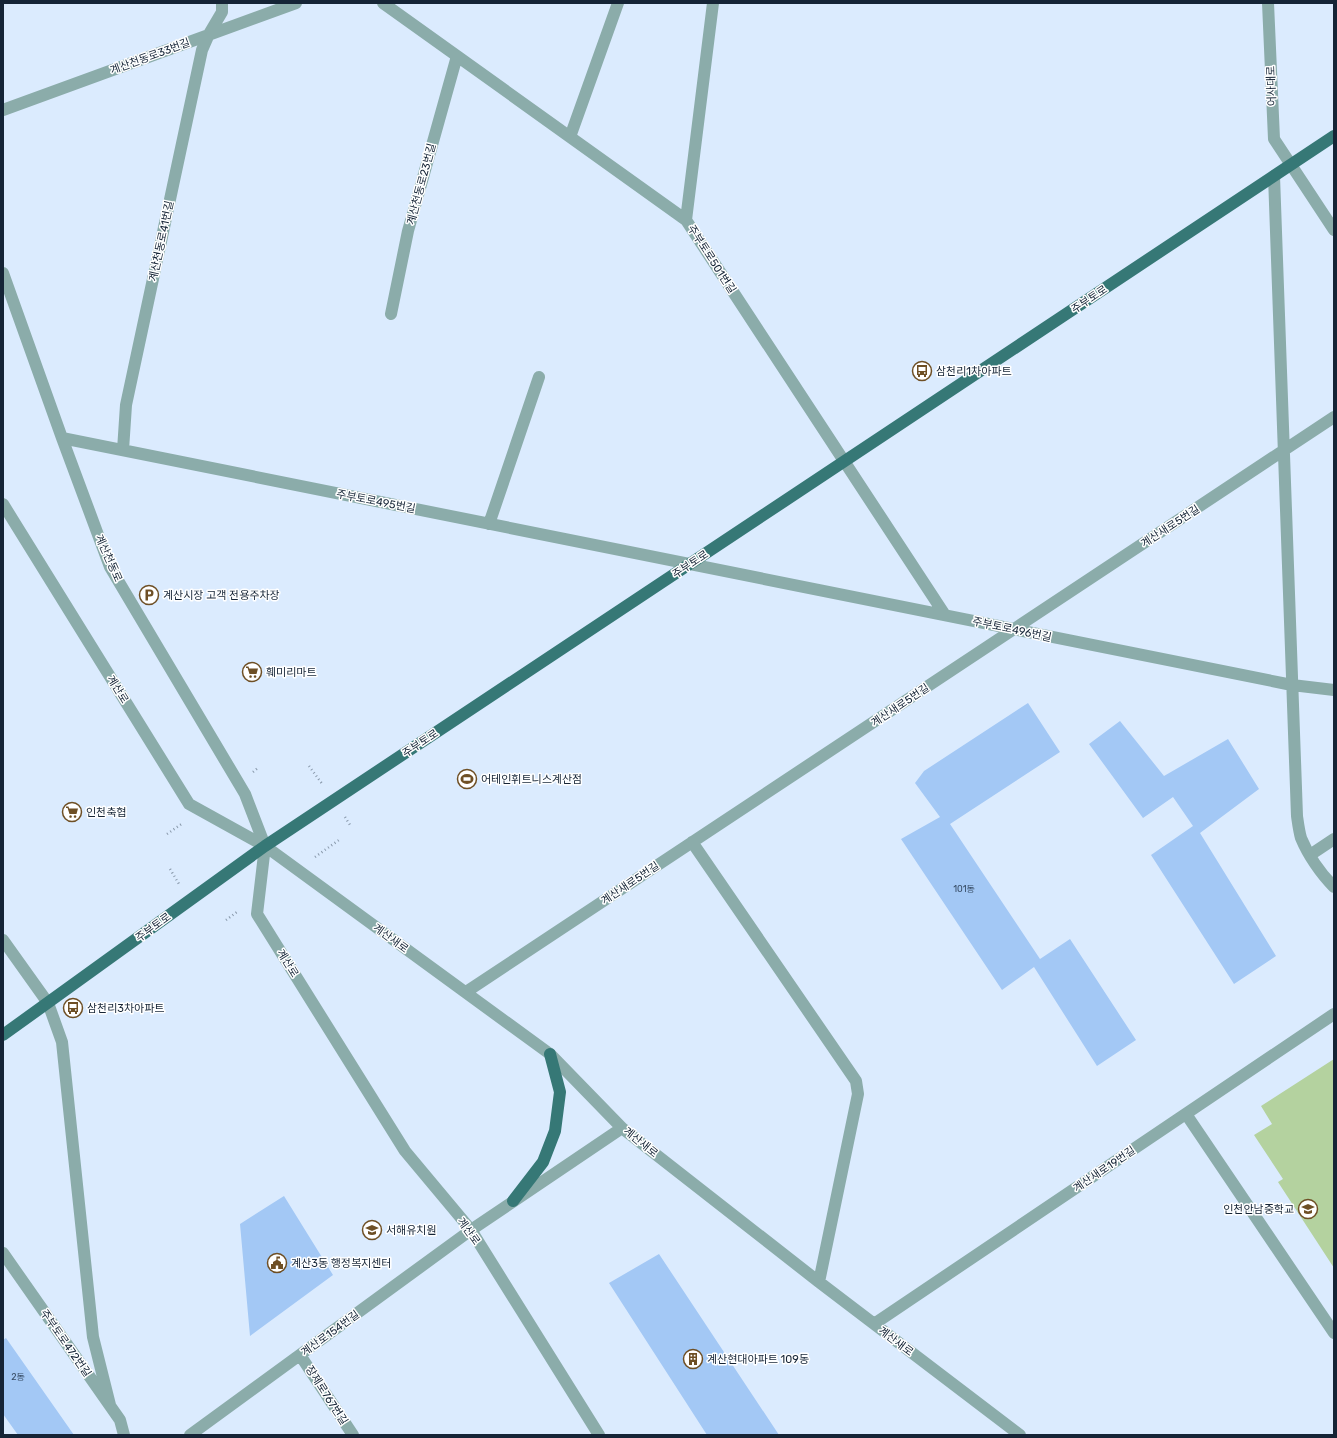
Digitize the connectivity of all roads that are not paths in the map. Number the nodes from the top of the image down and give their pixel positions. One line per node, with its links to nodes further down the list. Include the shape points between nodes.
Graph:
1 (222, 3): 7 (street, 계산천동로41번길, via 222,12)
2 (296, 3): 7 (street, 계산천동로33번길)
3 (383, 3): 8 (street)
4 (618, 3): 10 (street)
5 (713, 3): 14 (street, 주부토로501번길)
6 (1268, 3): 12 (street, 어사대로, via 1274,139)
7 (209, 34): 9 (street, 계산천동로33번길); 21 (street, 계산천동로41번길, via 202,50 126,405)
8 (457, 56): 10 (street); 17 (street, 계산천동로23번길, via 408,231)
9 (3, 110)
10 (570, 136): 14 (street)
11 (1334, 136): 12 (main road, 주부토로)
12 (1290, 165): 13 (main road, 주부토로); 15 (street, 어사대로)
13 (1274, 176): 22 (street); 23 (main road, 주부토로)
14 (686, 220): 23 (street, 주부토로501번길)
15 (1334, 230)
16 (3, 273): 20 (street, 계산천동로)
17 (390, 314)
18 (539, 377): 25 (street)
19 (1334, 417): 22 (street, 계산새로5번길)
20 (62, 438): 21 (street, 주부토로495번길); 33 (street, 계산천동로, via 110,567 245,794)
21 (123, 450): 25 (street, 주부토로495번길)
22 (1284, 450): 28 (street, 계산새로5번길); 29 (street)
23 (844, 462): 26 (main road, 주부토로); 27 (street)
24 (3, 504): 33 (street, 계산로, via 189,804)
25 (489, 524): 26 (street, 주부토로495번길)
26 (690, 564): 27 (street, 주부토로496번길); 33 (main road, 주부토로)
27 (945, 615): 28 (street, 주부토로496번길)
28 (1013, 630): 29 (street, 주부토로496번길); 32 (street, 계산새로5번길)
29 (1292, 685): 30 (street, 주부토로496번길); 34 (street, via 1297,816 1301,837)
30 (1334, 690)
31 (1334, 839): 34 (street)
32 (692, 842): 37 (street, 계산새로5번길); 47 (street, via 856,1082 858,1094)
33 (265, 846): 37 (street, 계산새로); 38 (main road, 주부토로); 45 (street, 계산로, via 257,914 404,1151)
34 (1310, 855): 35 (street)
35 (1334, 887)
36 (3, 940): 38 (street)
37 (466, 992): 41 (street, 계산새로)
38 (48, 1003): 40 (main road, 주부토로); 51 (street, via 62,1042 93,1337)
39 (1334, 1014): 42 (street, 계산새로19번길)
40 (3, 1035)
41 (550, 1054): 43 (street, 계산새로); 44 (main road, via 560,1092 555,1130 543,1162)
42 (1186, 1114): 48 (street, 계산새로19번길); 49 (street)
43 (622, 1128): 44 (street, 계산로154번길); 47 (street, 계산새로)
44 (513, 1202): 45 (street, 계산로154번길)
45 (471, 1230): 50 (street, 계산로154번길); 55 (street, 계산로)
46 (3, 1253): 51 (street, 주부토로472번길)
47 (819, 1282): 48 (street, 계산새로)
48 (874, 1324): 56 (street, 계산새로)
49 (1334, 1333)
50 (300, 1355): 53 (street, 계산로154번길); 54 (street, 장제로767번길)
51 (110, 1405): 52 (street, 주부토로472번길, via 120,1420)
52 (124, 1435)
53 (190, 1435)
54 (353, 1435)
55 (599, 1435)
56 (1020, 1435)

